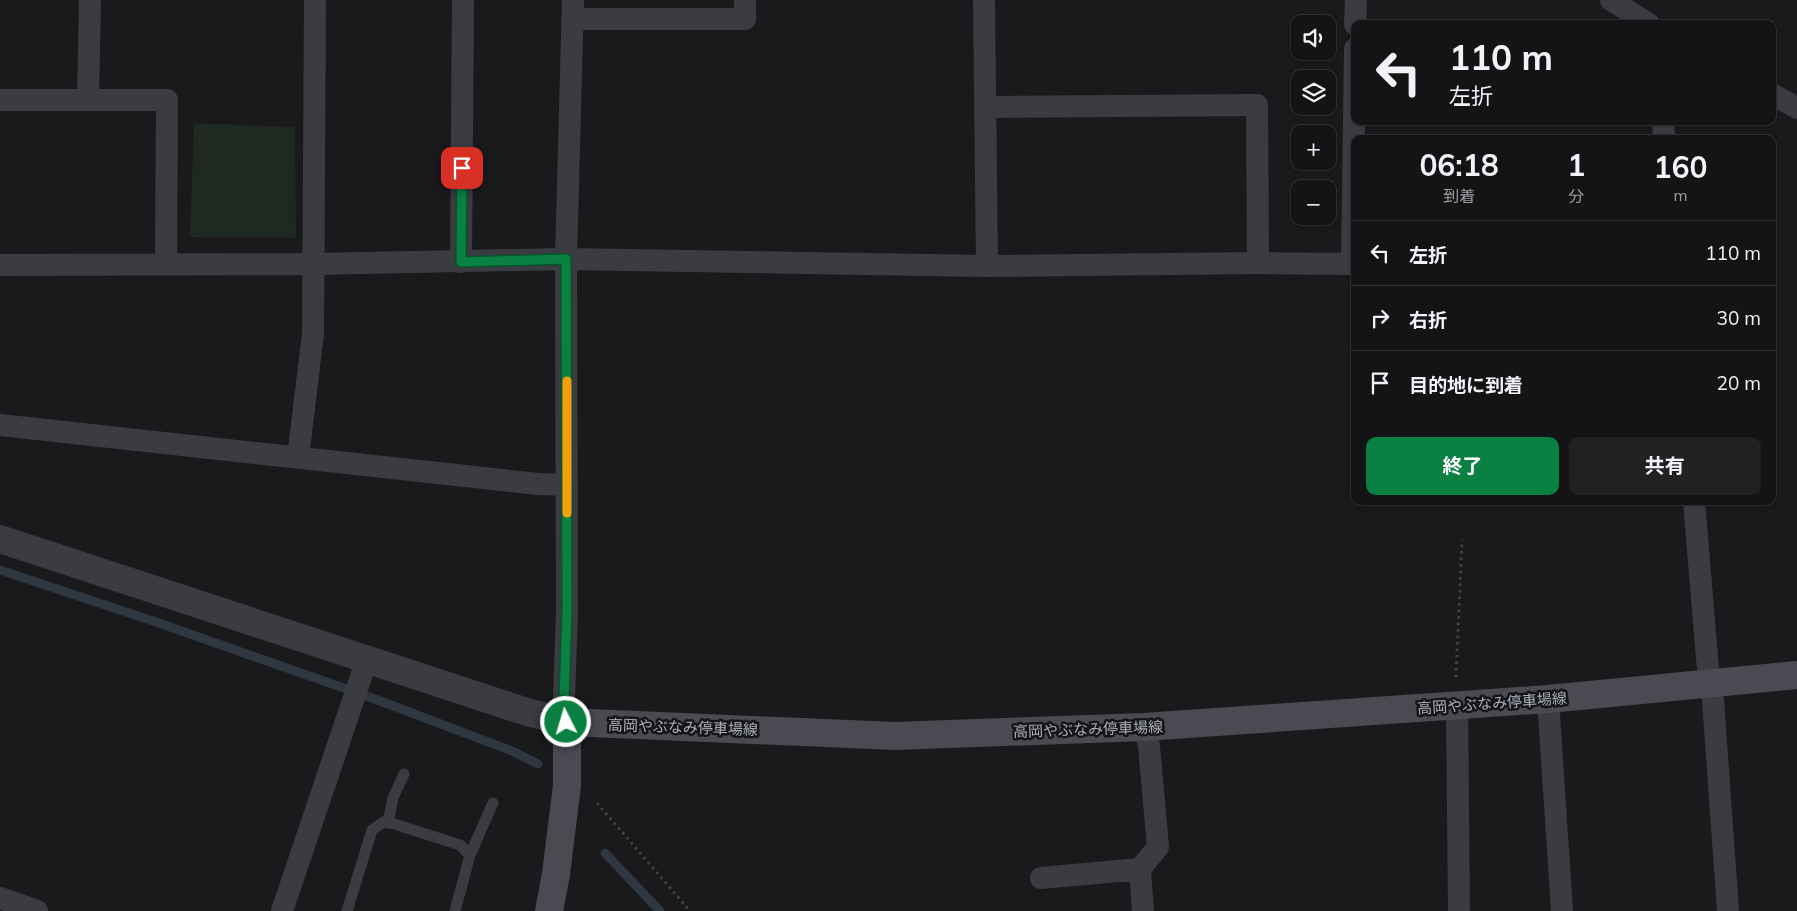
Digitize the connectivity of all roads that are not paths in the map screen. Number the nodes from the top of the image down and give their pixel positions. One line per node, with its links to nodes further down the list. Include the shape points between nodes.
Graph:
1 (90, 0): 13 (street)
2 (315, 0): 20 (street)
3 (463, 0): 17 (street)
4 (745, 0): 8 (street, via 745,19)
5 (984, 0): 14 (street)
6 (1356, 0): 9 (street)
7 (1611, 0): 10 (street)
8 (573, 10): 16 (street)
9 (1355, 20)
10 (1643, 20)
11 (1776, 96): 15 (street)
12 (0, 100): 13 (street)
13 (88, 100): 19 (street, via 167,100)
14 (986, 107): 18 (street, via 1257,105); 23 (street)
15 (1797, 108)
16 (566, 259): 17 (street); 23 (street); 26 (street)
17 (461, 262): 20 (street)
18 (1258, 263): 21 (street); 23 (street)
19 (166, 264): 20 (street); 22 (street)
20 (313, 264): 25 (street, via 313,334)
21 (1351, 264)
22 (0, 265)
23 (987, 266)
24 (0, 425): 25 (street)
25 (298, 456): 26 (street)
26 (567, 485): 34 (street)
27 (1694, 505): 31 (street)
28 (0, 539): 29 (street)
29 (364, 668): 34 (street); 44 (street)
30 (1797, 675): 31 (main road, 高岡やぶなみ停車場線)
31 (1711, 685): 32 (main road, 高岡やぶなみ停車場線); 51 (street)
32 (1548, 699): 33 (main road, 高岡やぶなみ停車場線); 50 (street)
33 (1457, 705): 35 (main road, 高岡やぶなみ停車場線); 49 (street)
34 (566, 722): 35 (main road, 高岡やぶなみ停車場線, via 895,736); 47 (main road, via 567,785)
35 (1144, 727): 40 (street, via 1149,746 1158,847)
36 (404, 774): 38 (lane, via 393,798)
37 (493, 803): 39 (lane)
38 (388, 823): 39 (lane, via 460,845); 45 (lane, via 385,821 372,830)
39 (470, 855): 46 (lane)
40 (1140, 869): 41 (street); 48 (street)
41 (1041, 878)
42 (0, 898): 43 (street)
43 (37, 911)
44 (282, 911)
45 (347, 911)
46 (455, 911)
47 (549, 911)
48 (1143, 911)
49 (1459, 911)
50 (1562, 911)
51 (1728, 911)

